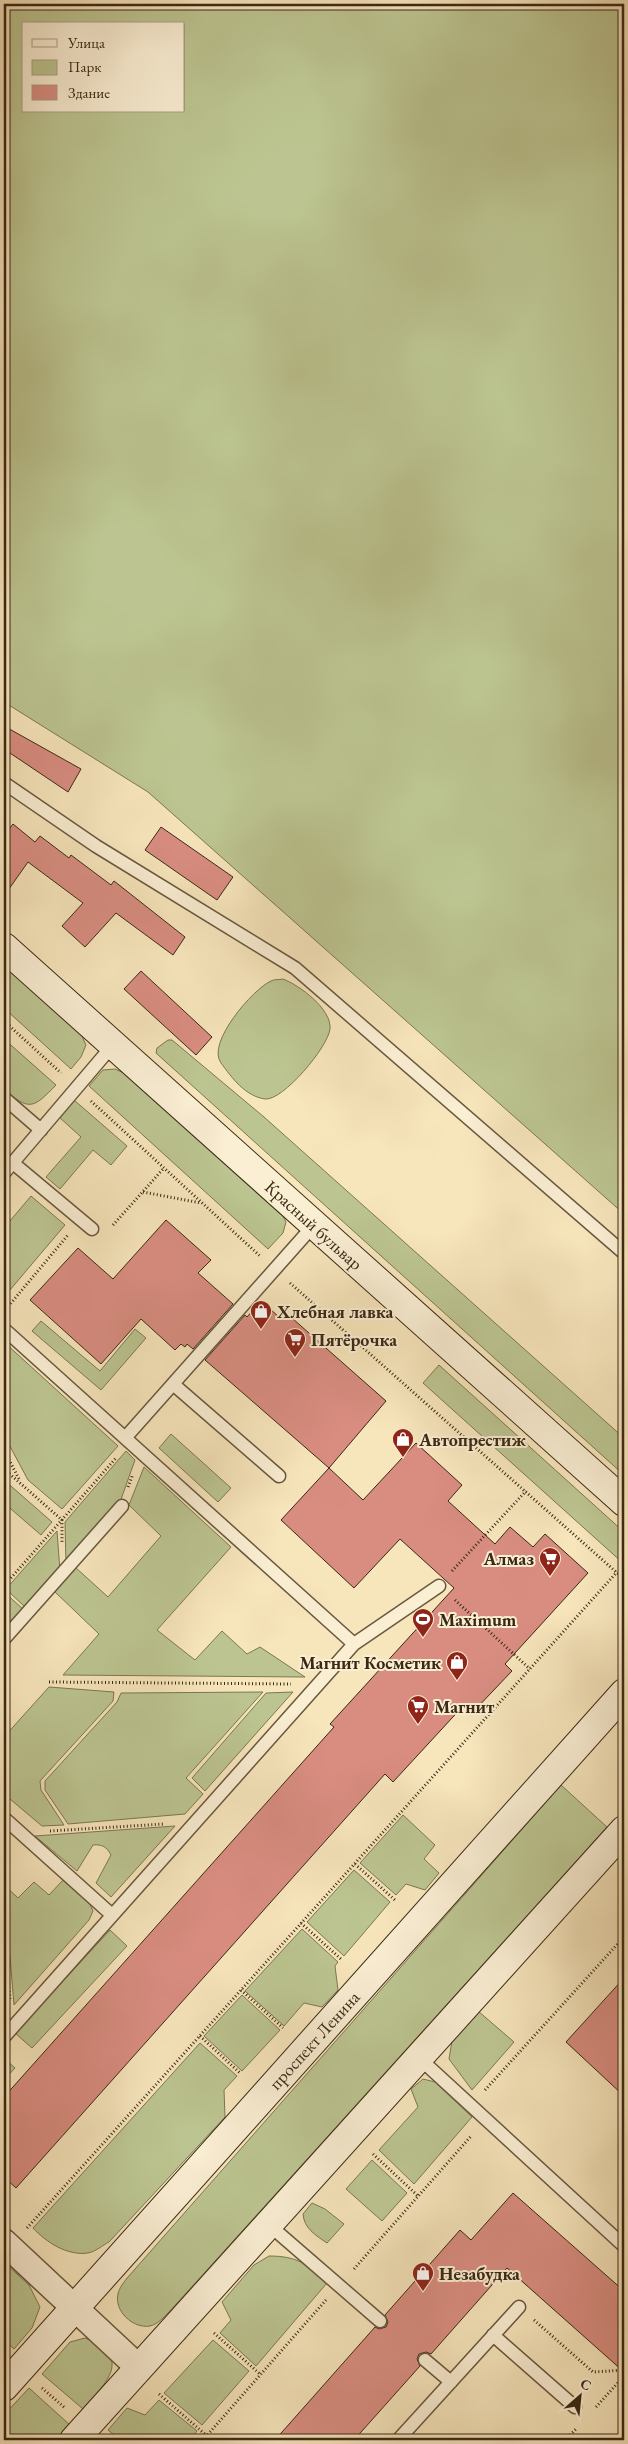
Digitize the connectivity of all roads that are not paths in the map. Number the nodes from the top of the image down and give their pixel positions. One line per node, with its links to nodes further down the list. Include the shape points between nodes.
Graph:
1 (4, 783): 10 (lane, via 96,846 295,968)
2 (4, 947): 3 (street, Красный бульвар)
3 (113, 1045): 5 (lane); 8 (street, Красный бульвар)
4 (4, 1098): 5 (lane)
5 (41, 1130): 6 (lane)
6 (13, 1163): 7 (lane); 9 (lane)
7 (4, 1173)
8 (314, 1225): 12 (lane); 15 (street, Красный бульвар)
9 (92, 1229)
10 (624, 1253)
11 (4, 1329): 13 (lane)
12 (173, 1384): 13 (lane); 14 (lane)
13 (127, 1440): 19 (lane)
14 (279, 1476)
15 (624, 1502)
16 (122, 1506): 18 (lane)
17 (439, 1586): 19 (lane)
18 (4, 1638)
19 (354, 1644): 23 (lane)
20 (624, 1693): 30 (street, проспект Ленина)
21 (4, 1818): 23 (lane)
22 (624, 1830): 25 (street)
23 (112, 1916): 24 (lane)
24 (4, 2037)
25 (418, 2057): 26 (street); 28 (lane)
26 (268, 2224): 31 (lane); 34 (street)
27 (7, 2245): 30 (street)
28 (624, 2246)
29 (519, 2307): 32 (lane)
30 (74, 2308): 34 (street); 36 (street, проспект Ленина)
31 (380, 2321)
32 (493, 2335): 35 (lane); 37 (lane)
33 (425, 2360): 35 (lane)
34 (138, 2367): 38 (street)
35 (451, 2382): 39 (lane)
36 (4, 2387)
37 (574, 2406)
38 (74, 2440)
39 (398, 2440)

